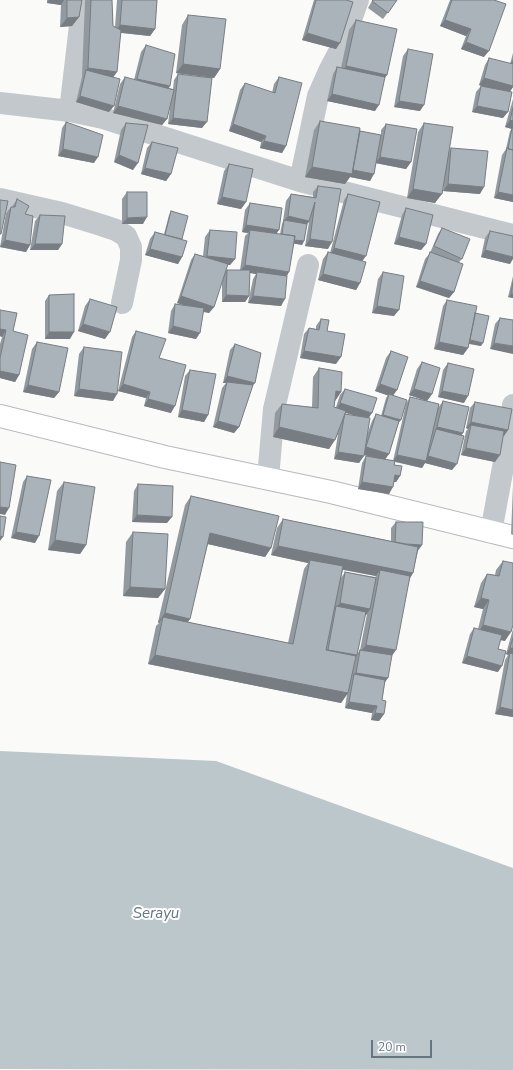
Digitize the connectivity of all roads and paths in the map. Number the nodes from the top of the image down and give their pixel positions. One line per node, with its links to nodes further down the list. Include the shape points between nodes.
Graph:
1 (83, 0): 4 (street)
2 (358, 0): 5 (street, via 340,50 318,96)
3 (0, 103): 4 (street)
4 (70, 112): 5 (street, via 103,118)
5 (300, 181): 7 (street)
6 (0, 199): 9 (street, via 101,224 126,236 131,247 131,260)
7 (513, 235)
8 (308, 265): 12 (street, via 274,409)
9 (122, 303)
10 (513, 405): 13 (street)
11 (0, 416): 12 (main road, via 166,457)
12 (268, 478): 13 (main road)
13 (491, 532): 14 (main road)
14 (513, 538)

